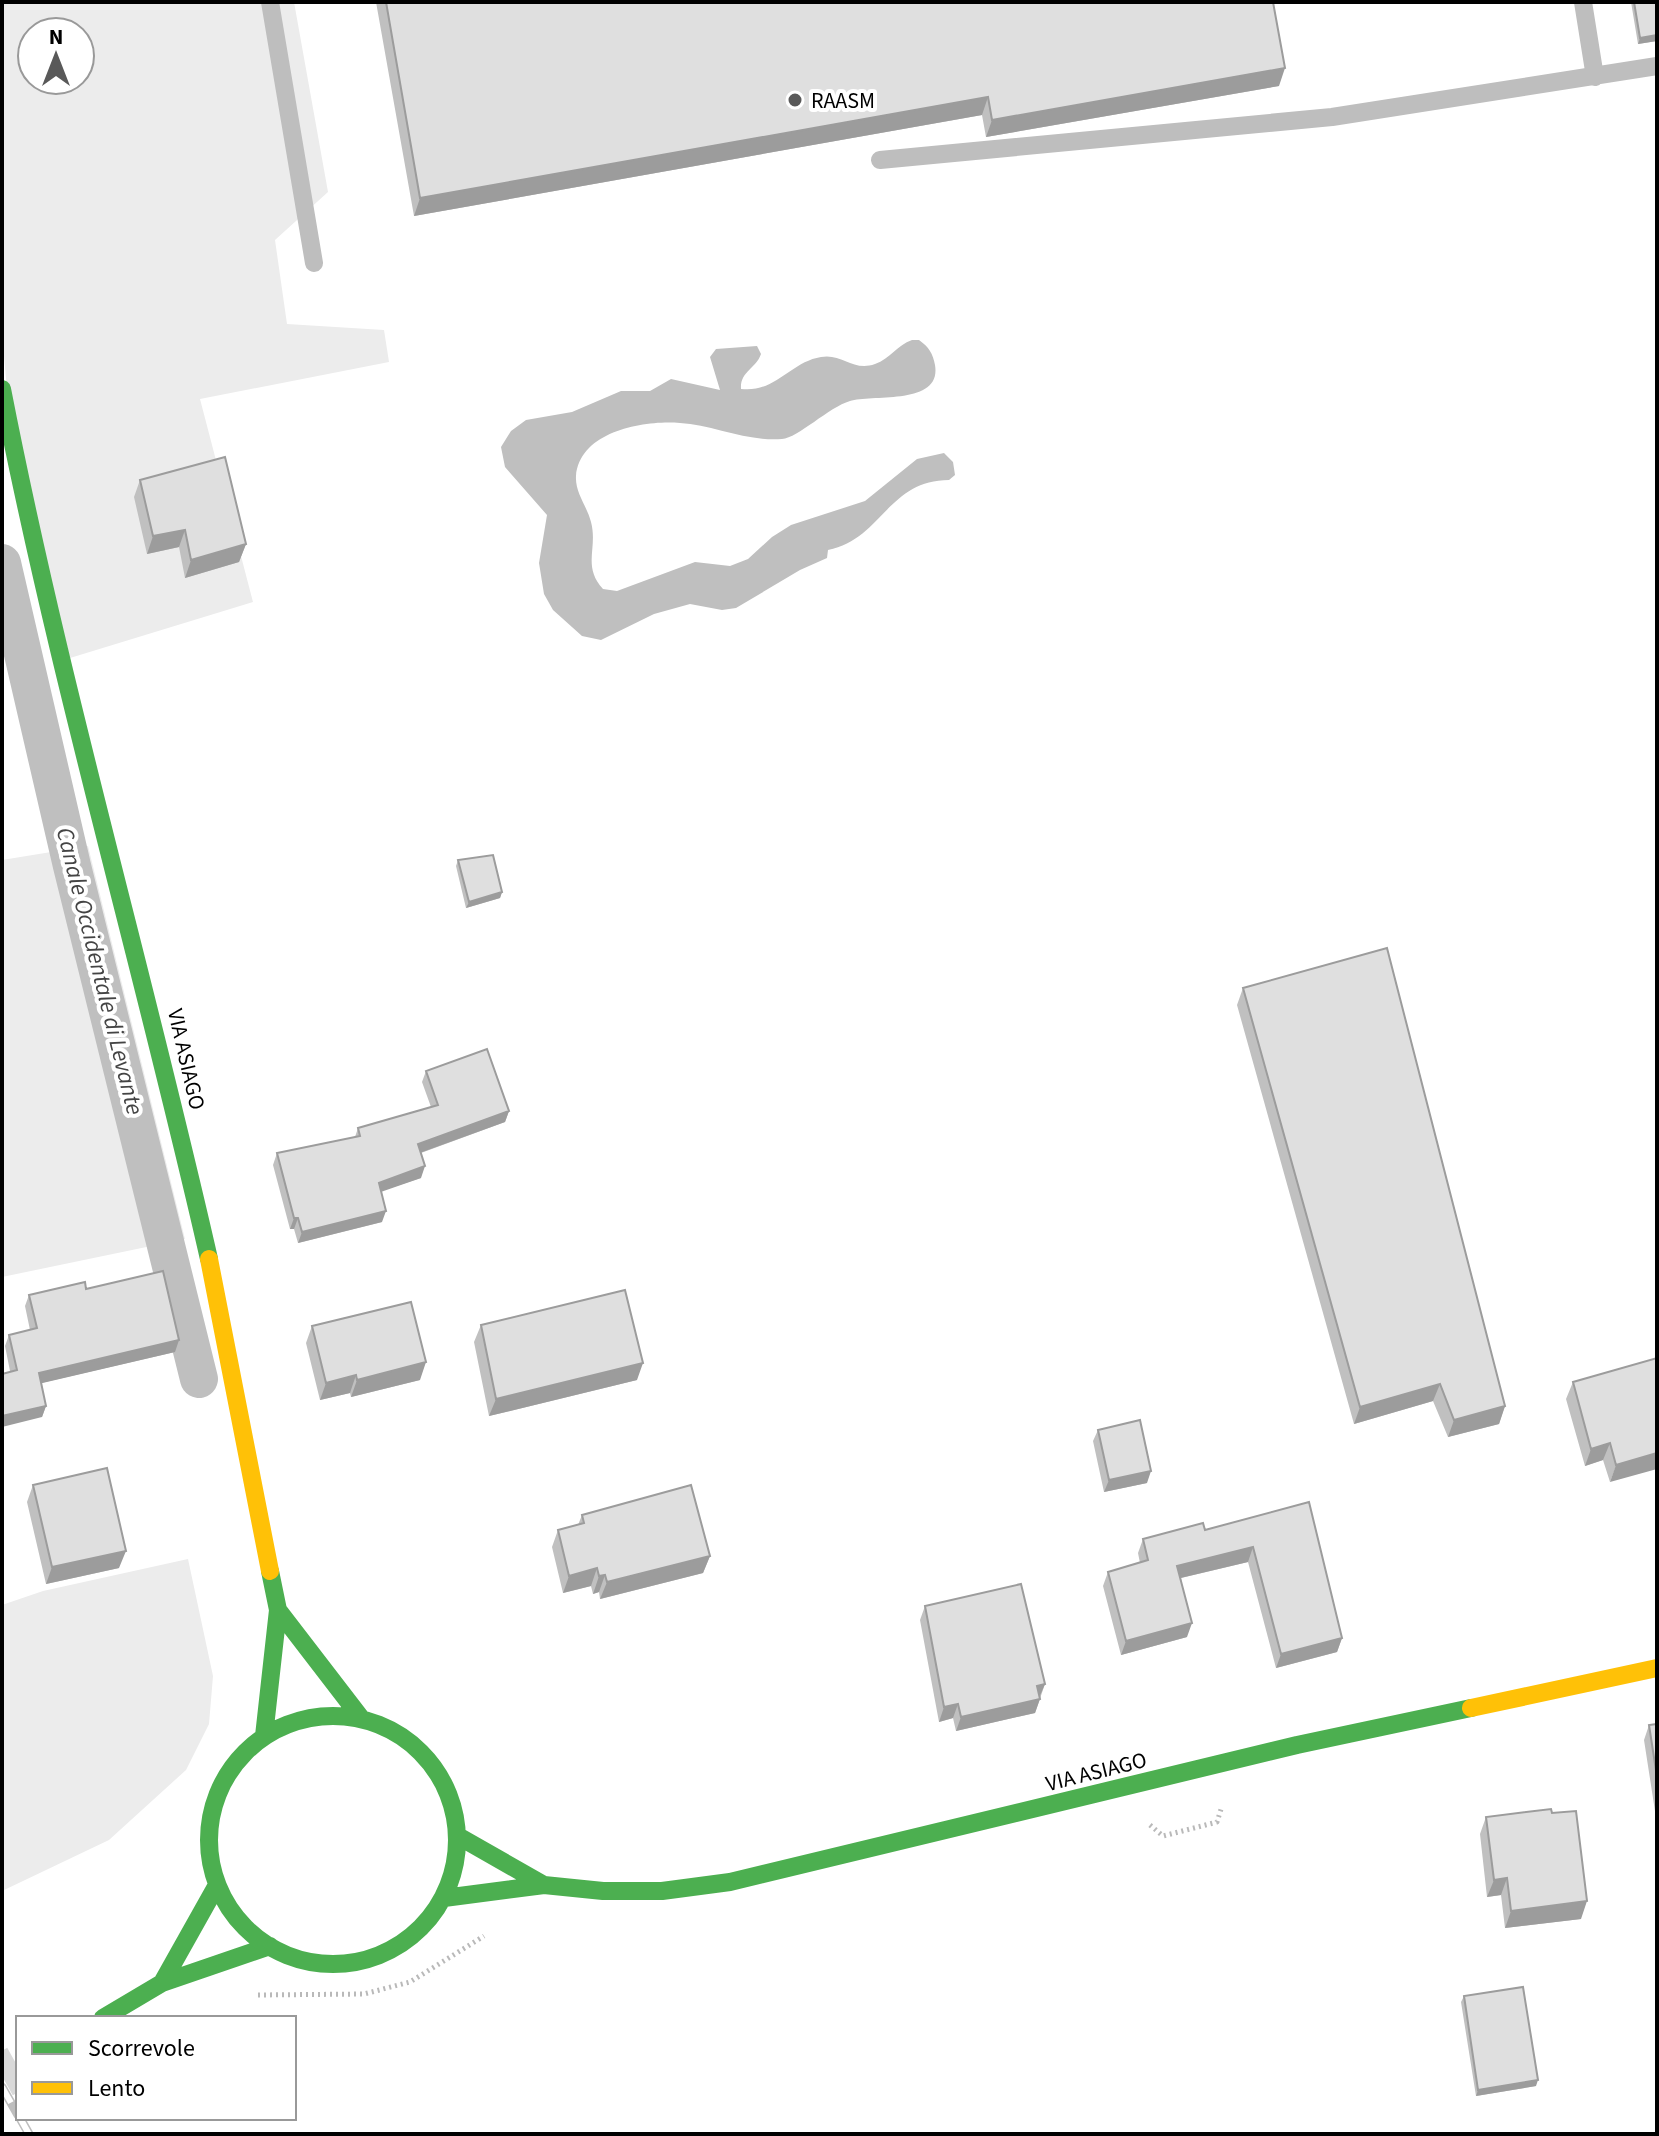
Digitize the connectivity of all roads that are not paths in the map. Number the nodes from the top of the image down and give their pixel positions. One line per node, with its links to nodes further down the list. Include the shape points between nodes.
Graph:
1 (270, 2): 6 (lane)
2 (1583, 2): 4 (lane)
3 (1657, 66): 4 (lane)
4 (1595, 77): 5 (lane, via 1332,117)
5 (880, 160)
6 (314, 263)
7 (2, 389): 8 (main road, VIA ASIAGO, via 28,523 163,1057 220,1309)
8 (278, 1610): 10 (main road, VIA ASIAGO); 11 (main road, VIA ASIAGO)
9 (1657, 1668): 14 (main road, VIA ASIAGO, via 1297,1745 730,1882 662,1891)
10 (361, 1718): 11 (main road, VIA ASIAGO, via 328,1715 294,1721); 12 (main road, VIA ASIAGO, via 399,1734 430,1761 450,1796)
11 (264, 1736): 13 (main road, VIA ASIAGO, via 233,1765 214,1802 209,1844)
12 (458, 1836): 14 (main road, VIA ASIAGO); 15 (main road, VIA ASIAGO)
13 (217, 1885): 16 (main road, VIA ASIAGO, via 248,1930); 17 (main road)
14 (544, 1885): 15 (main road, VIA ASIAGO)
15 (444, 1898): 16 (main road, VIA ASIAGO, via 419,1930 386,1952 347,1963 307,1961)
16 (270, 1946): 17 (main road)
17 (162, 1983): 18 (main road)
18 (106, 2016)

